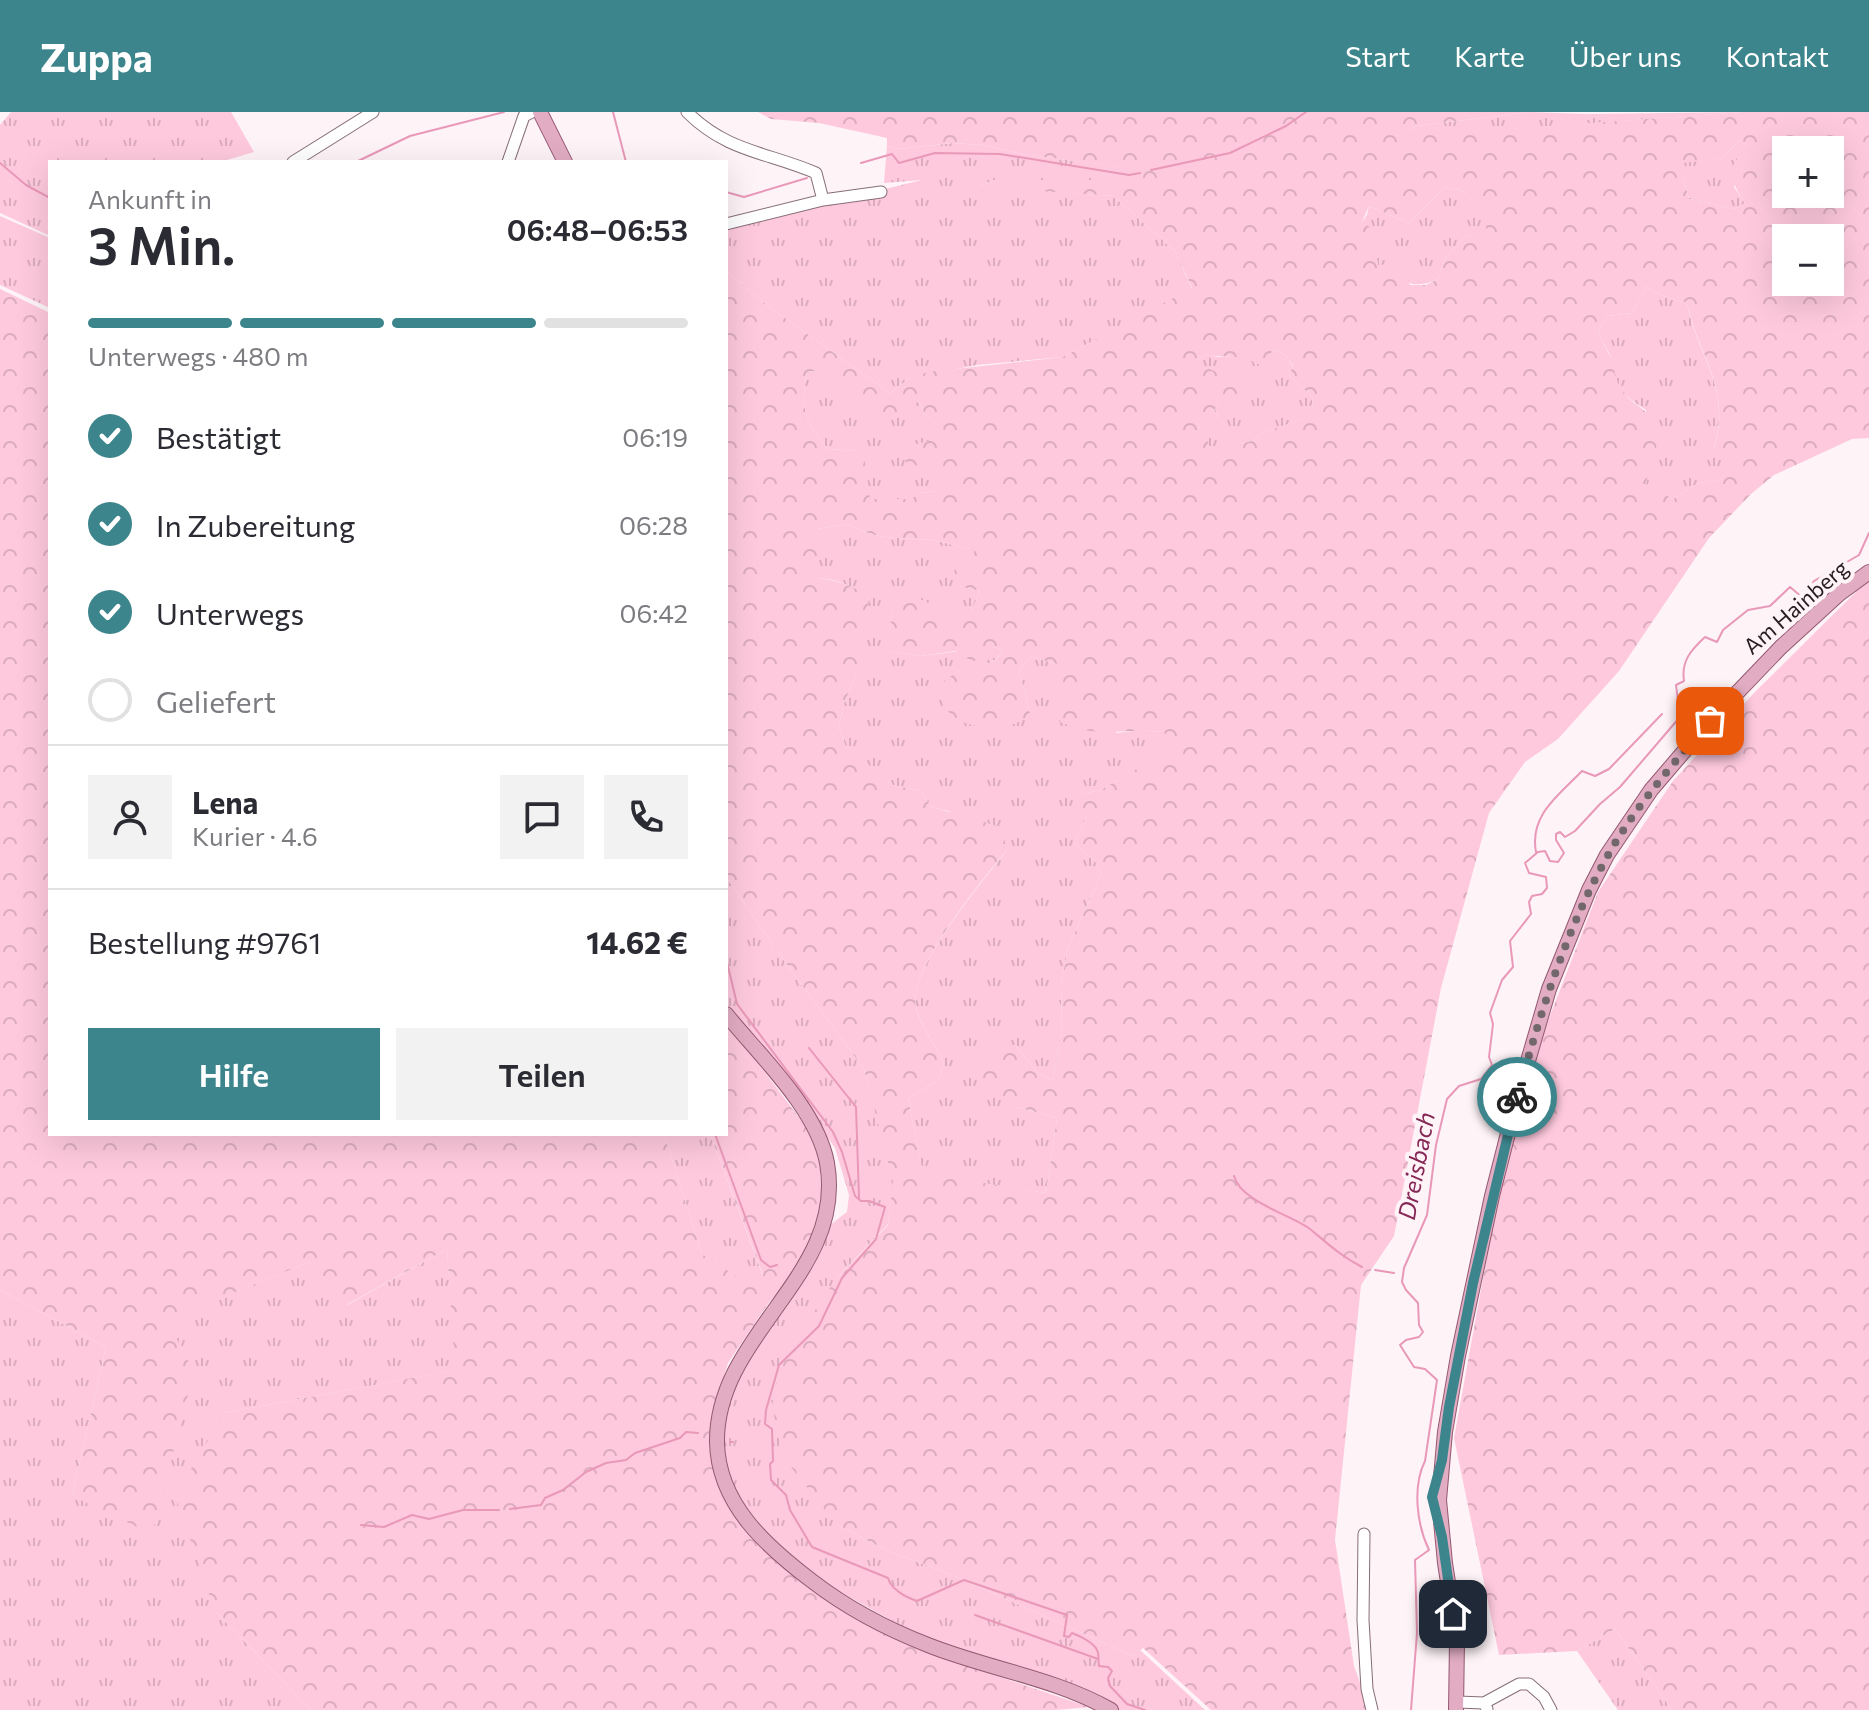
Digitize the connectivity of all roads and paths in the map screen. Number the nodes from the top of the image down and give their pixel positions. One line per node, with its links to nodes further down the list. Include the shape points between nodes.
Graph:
1 (373, 112): 5 (street)
2 (532, 112): 6 (street, via 524,116)
3 (540, 112): 7 (main road)
4 (687, 112): 9 (street, via 722,140 816,173)
5 (296, 160)
6 (509, 160)
7 (564, 160)
8 (881, 192): 9 (street)
9 (823, 200): 10 (street)
10 (728, 224)
11 (1869, 572): 14 (main road, Am Hainberg, via 1745,683 1676,760 1607,855 1549,989 1473,1283 1442,1460 1439,1500 1457,1640)
12 (728, 1016): 16 (main road, via 806,1113 826,1160 830,1186 819,1241 728,1383 719,1416 718,1457 726,1488 768,1545 849,1606 929,1646)
13 (1364, 1534): 17 (street, via 1363,1620)
14 (1457, 1706): 15 (street)
15 (1486, 1706): 18 (street, via 1519,1684 1529,1684)
16 (1111, 1710)
17 (1372, 1710)
18 (1551, 1710)

